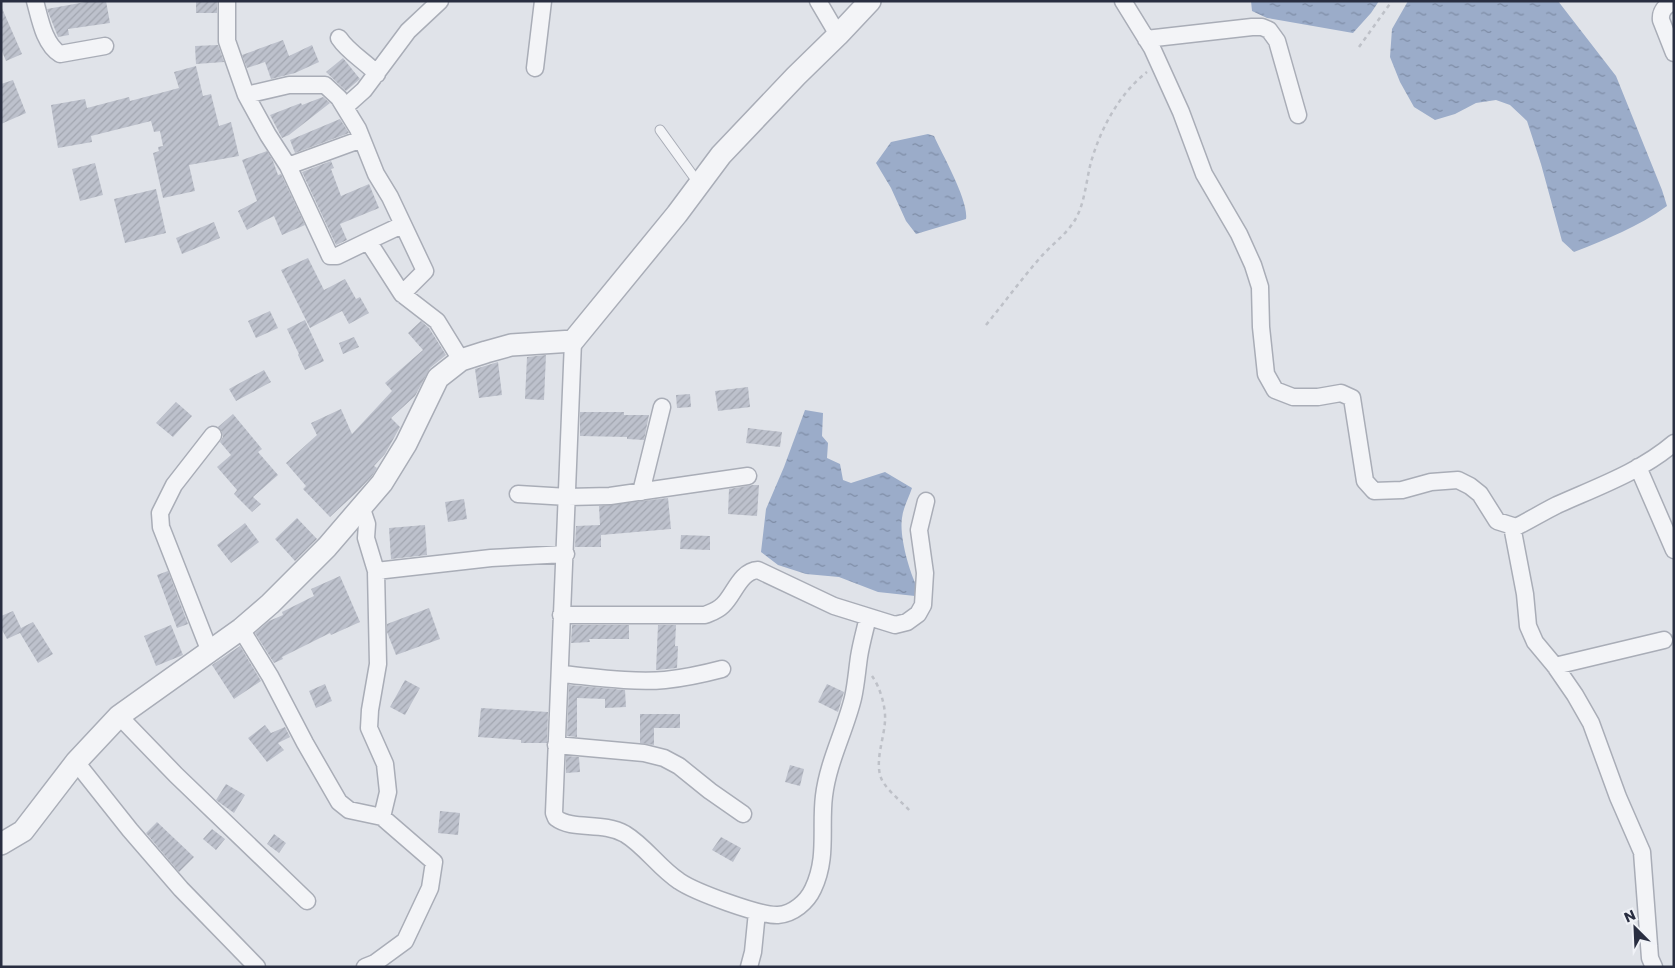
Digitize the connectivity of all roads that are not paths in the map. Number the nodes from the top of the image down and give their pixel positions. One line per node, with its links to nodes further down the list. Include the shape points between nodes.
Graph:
1 (34, 1): 12 (street, via 48,42 60,54)
2 (227, 1): 16 (street, via 227,41)
3 (440, 1): 15 (street, via 408,31)
4 (543, 1): 14 (street)
5 (818, 1): 9 (street)
6 (870, 1): 9 (street)
7 (1123, 1): 11 (street)
8 (1674, 1): 13 (street, via 1663,9 1661,20)
9 (838, 35): 22 (street, via 721,155)
10 (338, 38): 15 (street)
11 (1146, 39): 18 (street, via 1252,27 1269,30 1277,41); 38 (street, via 1181,112 1204,174 1253,265 1260,287 1266,374 1275,390 1293,397 1341,393 1352,398 1364,481 1374,491 1402,490 1431,482 1458,480 1480,494 1498,521)
12 (105, 46)
13 (1674, 53)
14 (535, 68)
15 (377, 74): 17 (street)
16 (246, 95): 17 (street, via 289,85 324,85); 21 (street)
17 (344, 107): 20 (street)
18 (1298, 115)
19 (660, 130): 22 (lane)
20 (362, 139): 21 (street); 23 (street)
21 (288, 166): 24 (street, via 330,256 337,256)
22 (699, 185): 26 (street)
23 (402, 225): 24 (street); 25 (street, via 425,270)
24 (368, 241): 25 (street)
25 (402, 294): 27 (street, via 437,321)
26 (573, 341): 27 (street, via 511,345); 35 (street)
27 (461, 360): 37 (street, via 438,378 406,444)
28 (662, 407): 33 (street)
29 (213, 435): 46 (street, via 174,486 160,513 161,527)
30 (1674, 443): 31 (street)
31 (1638, 467): 38 (street, via 1516,527); 39 (street)
32 (748, 476): 33 (street)
33 (641, 492): 35 (street)
34 (518, 494): 35 (street)
35 (568, 497): 40 (street)
36 (926, 501): 43 (street, via 919,530 925,573 923,605 918,614 907,622 895,625)
37 (362, 509): 41 (street); 44 (street, via 270,604)
38 (1512, 526): 47 (street, via 1528,626 1536,642)
39 (1674, 550)
40 (566, 554): 41 (street, via 491,558); 42 (street)
41 (376, 572): 54 (street, via 378,664 369,728 385,764 388,792)
42 (561, 615): 43 (street, via 705,615 721,607 747,574 758,570 834,606); 49 (street)
43 (868, 617): 57 (street, via 853,698 824,796 823,861 813,889 804,903 790,912 778,915)
44 (241, 629): 46 (street); 54 (street, via 339,802 349,810)
45 (1664, 640): 47 (street)
46 (210, 652): 50 (street)
47 (1556, 666): 61 (street, via 1591,723 1642,852 1650,958)
48 (722, 669): 49 (street, via 687,678 662,680)
49 (561, 674): 51 (street)
50 (119, 716): 52 (street); 56 (street)
51 (556, 745): 53 (street, via 644,753 664,758); 57 (street, via 556,818 568,824 609,827 626,835 679,881)
52 (76, 762): 55 (street, via 23,831); 58 (street, via 181,889)
53 (743, 814)
54 (382, 818): 59 (street, via 434,862 430,888 404,941)
55 (2, 842)
56 (308, 901)
57 (756, 912): 60 (street)
58 (256, 967)
59 (366, 967)
60 (749, 967)
61 (1654, 967)

